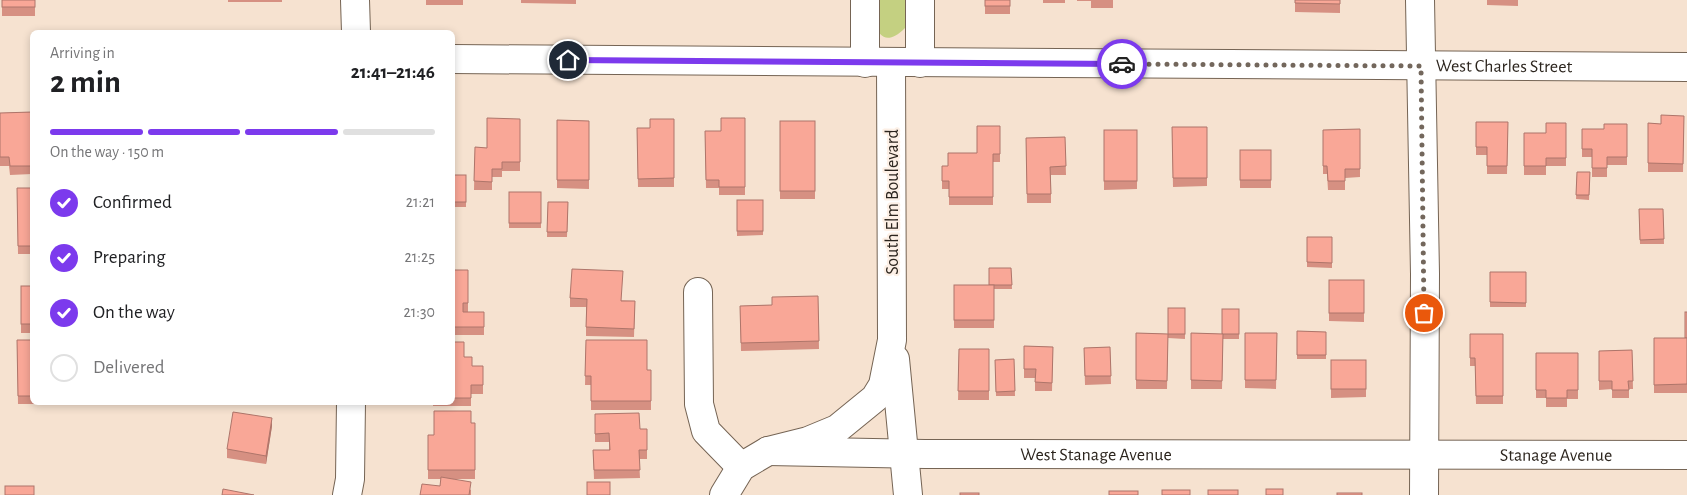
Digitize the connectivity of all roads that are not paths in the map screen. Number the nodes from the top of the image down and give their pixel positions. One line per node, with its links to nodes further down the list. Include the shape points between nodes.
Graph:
1 (355, 0): 5 (street)
2 (865, 0): 7 (street, South Elm Boulevard)
3 (920, 0): 8 (street)
4 (1420, 0): 9 (street)
5 (356, 30)
6 (455, 59): 7 (street, West Charles Street)
7 (878, 63): 8 (street, West Charles Street); 12 (street, South Elm Boulevard)
8 (920, 63): 9 (street, West Charles Street)
9 (1421, 66): 10 (street, West Charles Street); 16 (street)
10 (1687, 67)
11 (698, 292): 18 (street, via 699,404 706,431)
12 (892, 340): 14 (street, South Elm Boulevard, via 883,385 875,398 836,429 808,441); 15 (street, South Elm Boulevard)
13 (351, 405): 19 (street)
14 (768, 451): 15 (street, West Stanage Avenue); 18 (street, South Elm Boulevard)
15 (905, 454): 16 (street, West Stanage Avenue); 21 (street, South Elm Boulevard)
16 (1424, 454): 17 (street, Stanage Avenue); 22 (street)
17 (1687, 455)
18 (741, 467): 20 (street, South Elm Boulevard)
19 (347, 495)
20 (724, 495)
21 (908, 495)
22 (1424, 495)

